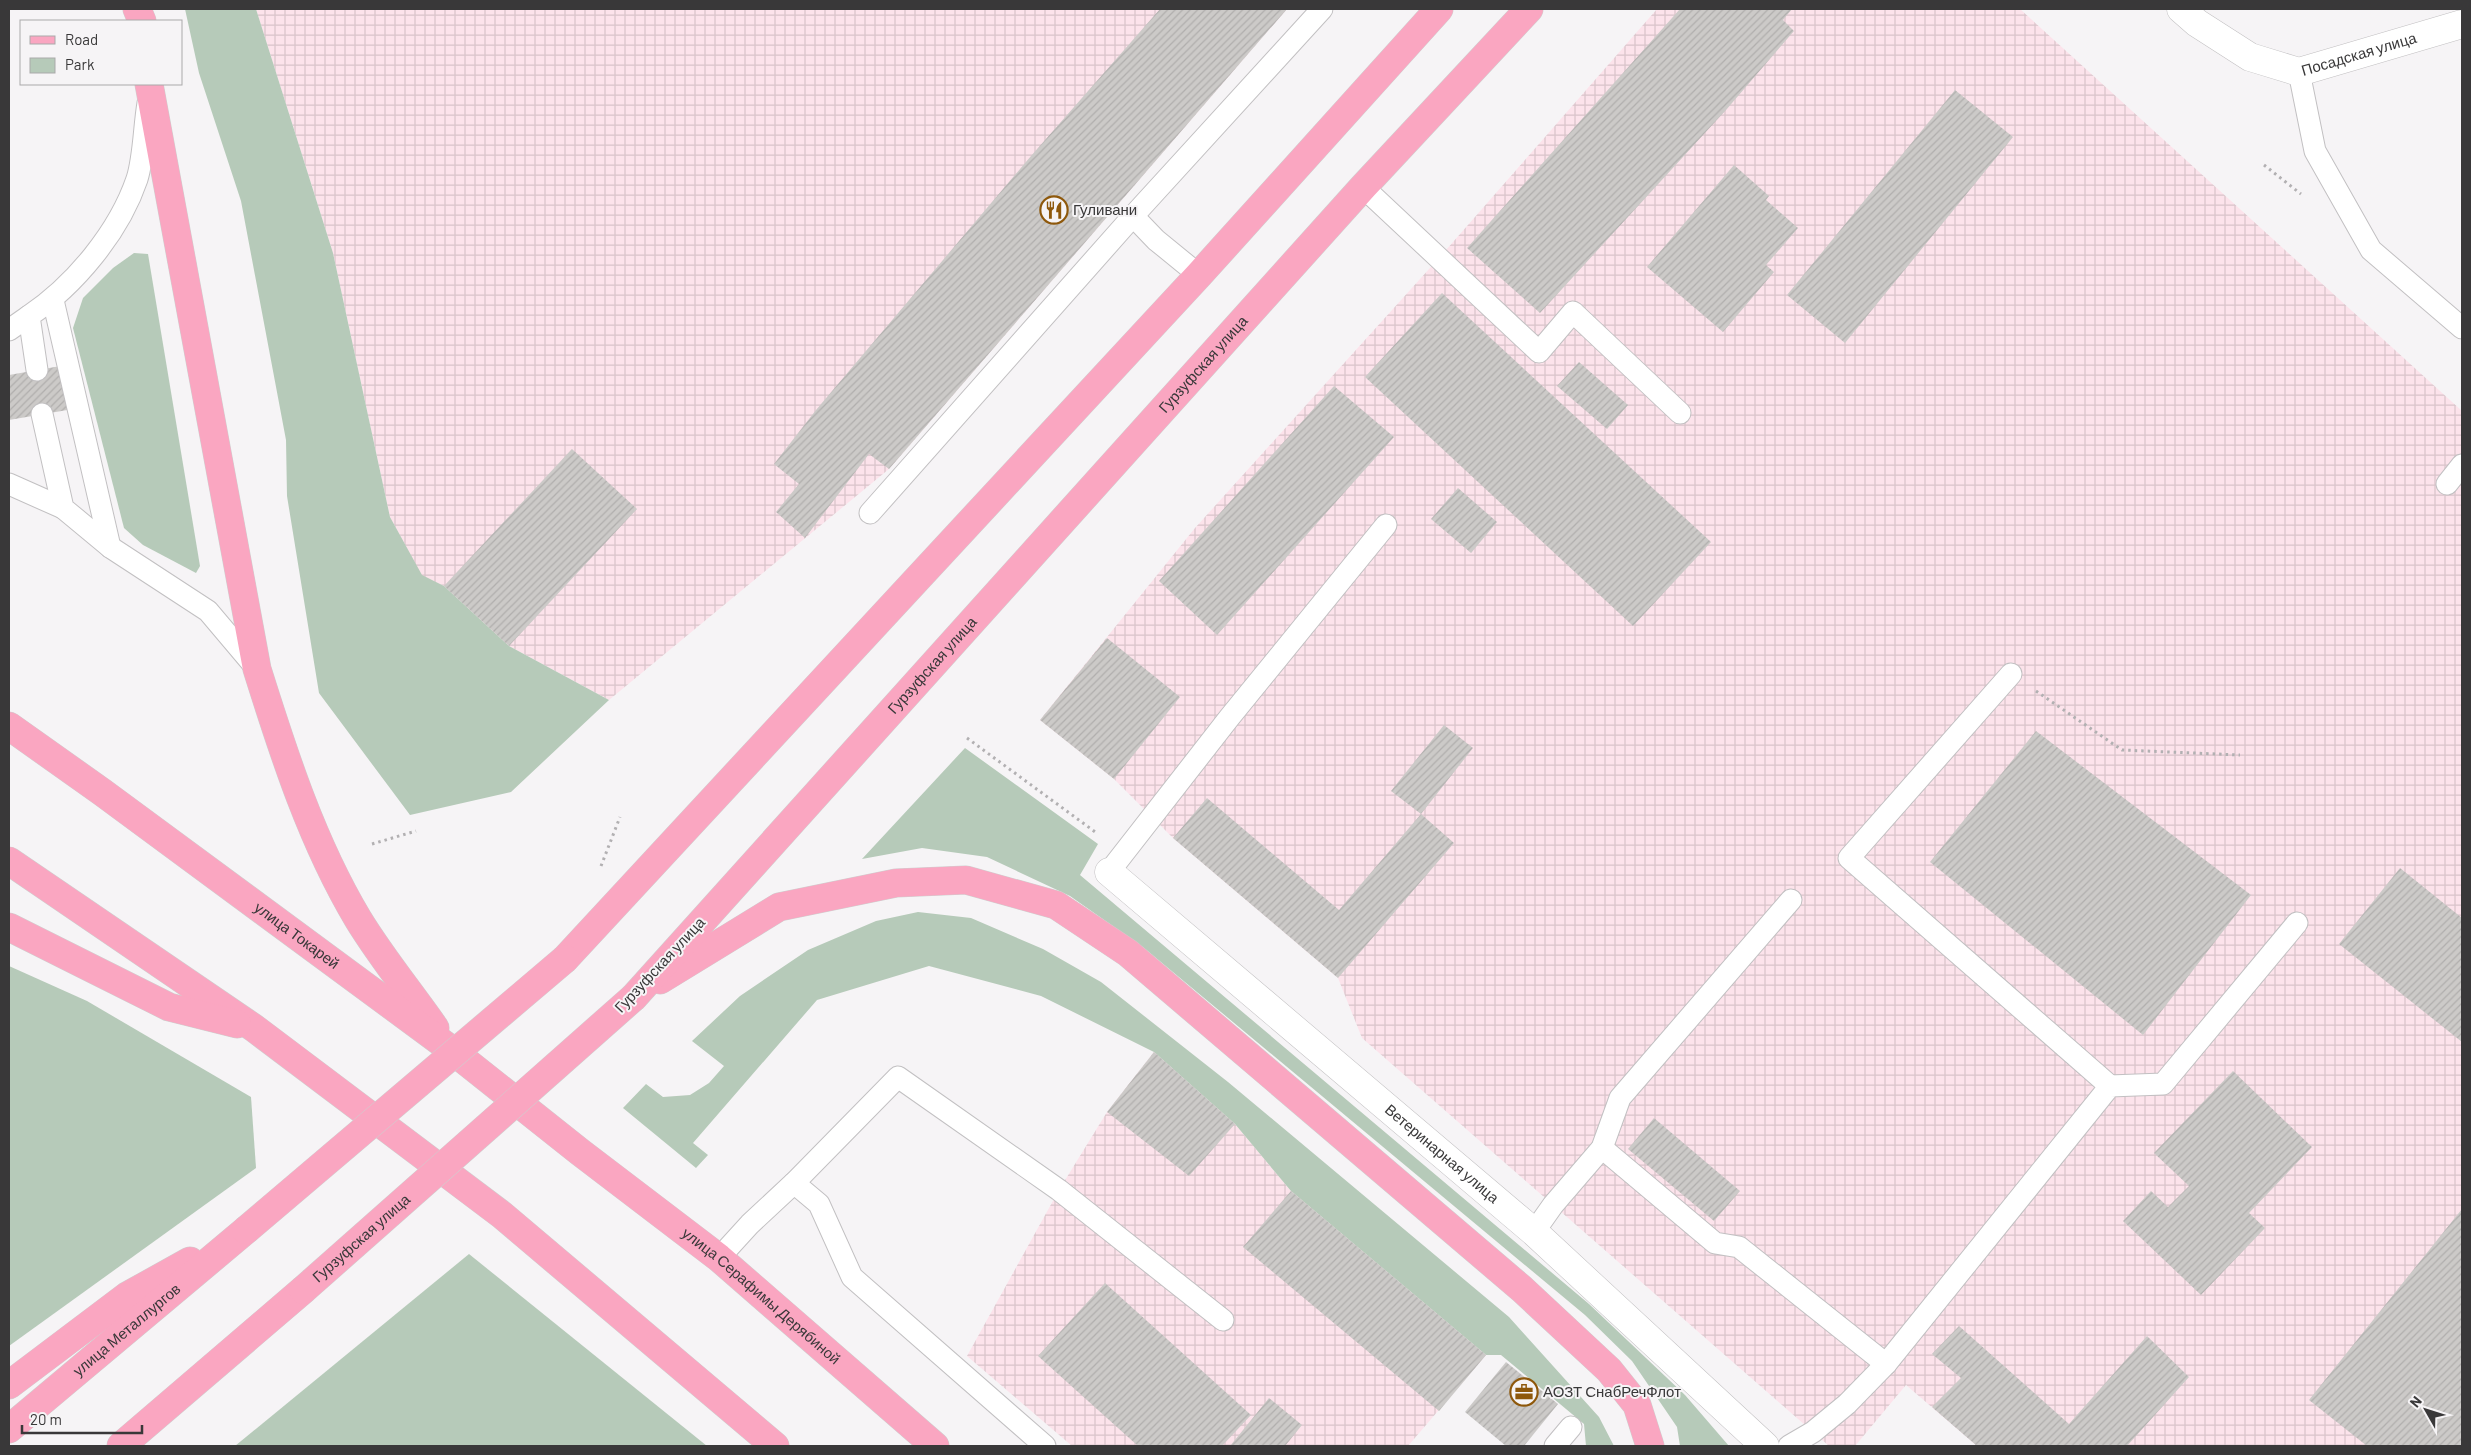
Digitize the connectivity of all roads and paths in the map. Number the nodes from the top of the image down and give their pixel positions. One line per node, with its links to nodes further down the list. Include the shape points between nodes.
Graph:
1 (1322, 9): 9 (lane)
2 (1439, 9): 10 (main road)
3 (1529, 9): 8 (main road, Гурзуфская улица)
4 (2182, 9): 6 (street, Посадская улица, via 2197,23 2250,56)
5 (2462, 24): 6 (street, Посадская улица)
6 (2299, 72): 13 (lane, via 2315,151 2371,250)
7 (149, 86): 11 (lane, via 137,178 114,230); 25 (main road)
8 (1363, 187): 16 (lane, via 1539,352 1573,312); 38 (main road, Гурзуфская улица)
9 (1133, 216): 10 (lane, via 1156,240); 22 (lane)
10 (1199, 275): 45 (main road, bridge, via 565,959)
11 (53, 300): 12 (lane); 24 (lane)
12 (29, 316): 14 (lane); 15 (lane)
13 (2462, 328)
14 (9, 330)
15 (37, 370)
16 (1680, 413)
17 (42, 414): 21 (lane)
18 (2462, 465): 20 (lane)
19 (9, 484): 21 (lane)
20 (2447, 484)
21 (63, 508): 24 (lane)
22 (870, 513)
23 (1386, 525): 34 (lane)
24 (110, 547): 25 (lane, via 208,611)
25 (258, 670): 40 (main road, via 312,827 358,920)
26 (2011, 674): 29 (path, via 2122,750); 41 (lane, via 1849,858)
27 (9, 726): 40 (main road, улица Токарей)
28 (967, 738): 30 (path)
29 (2240, 755)
30 (1090, 827)
31 (416, 831): 32 (path)
32 (372, 844)
33 (9, 861): 39 (main road)
34 (1109, 872): 46 (street, Ветеринарная улица)
35 (1791, 900): 42 (lane, via 1620,1098)
36 (2297, 923): 41 (lane, via 2162,1084)
37 (9, 927): 39 (main road, via 169,1007)
38 (634, 997): 53 (main road, Гурзуфская улица, bridge); 58 (main road, via 779,907 896,883 966,880 1056,905 1128,953 1522,1289 1609,1370 1637,1405)
39 (254, 1028): 54 (main road, via 502,1215)
40 (449, 1048): 43 (main road, улица Токарей)
41 (2110, 1086): 49 (lane)
42 (1602, 1148): 46 (lane); 49 (lane, via 1715,1243 1740,1247)
43 (580, 1152): 47 (main road, улица Серафимы Дерябиной)
44 (794, 1183): 47 (lane); 48 (lane, via 898,1078 1059,1190); 56 (lane, via 819,1204 852,1277)
45 (246, 1230): 50 (main road, via 127,1296); 52 (main road, улица Металлургов)
46 (1534, 1232): 59 (street, Ветеринарная улица)
47 (719, 1258): 55 (main road, улица Серафимы Дерябиной)
48 (1223, 1320)
49 (1886, 1364): 60 (lane, via 1847,1404 1813,1432)
50 (9, 1385)
51 (1571, 1428): 57 (lane)
52 (9, 1429)
53 (121, 1446)
54 (775, 1446)
55 (935, 1446)
56 (1046, 1446)
57 (1555, 1446)
58 (1650, 1446)
59 (1765, 1446)
60 (1789, 1446)

